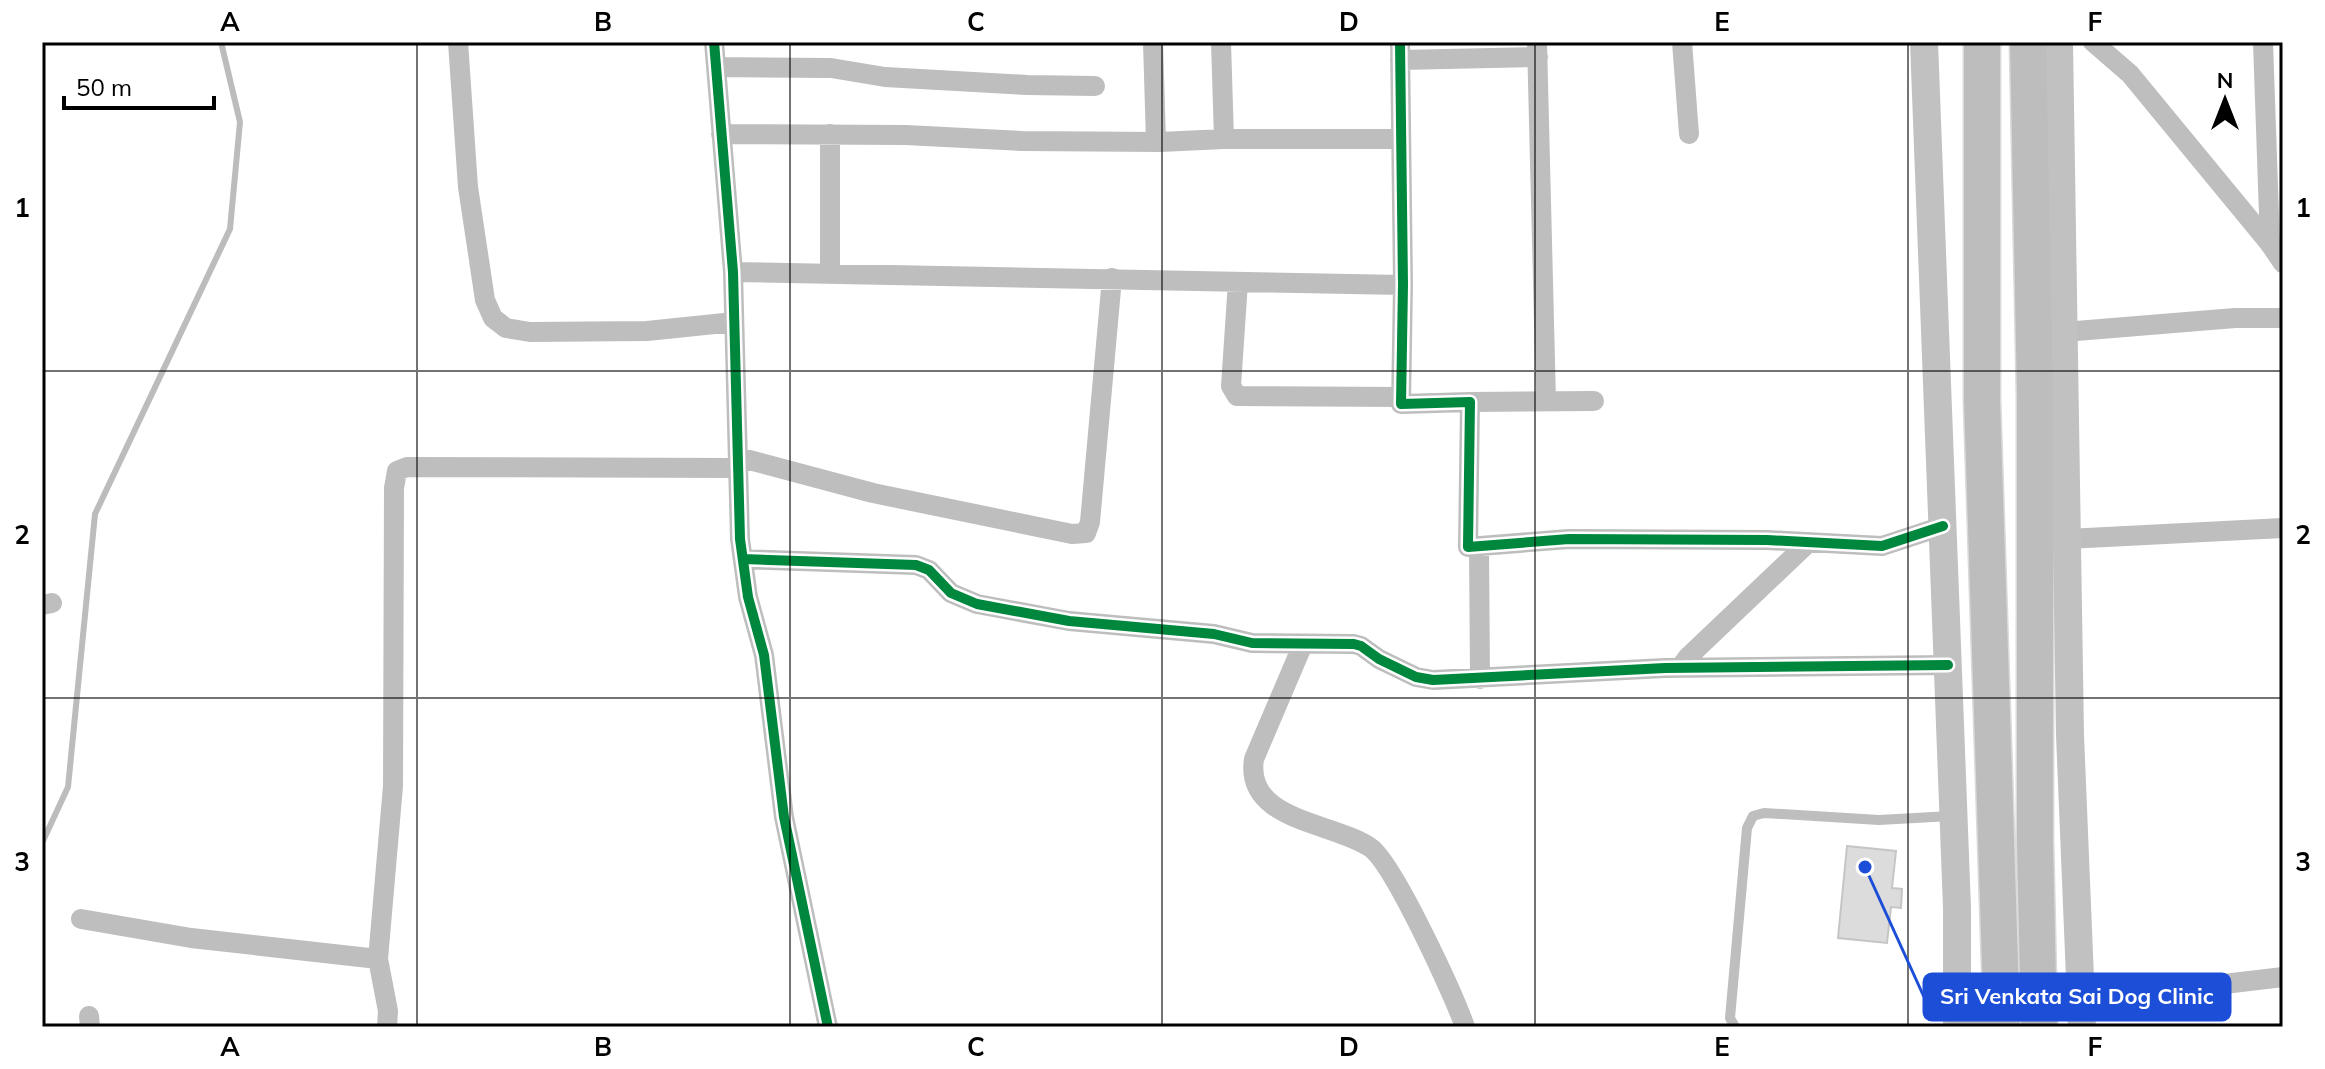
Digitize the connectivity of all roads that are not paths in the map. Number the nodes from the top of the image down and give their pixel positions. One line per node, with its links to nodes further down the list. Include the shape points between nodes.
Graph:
1 (458, 42): 31 (street, via 468,187 485,300 493,318 506,328 530,332 647,331)
2 (714, 42): 14 (street)
3 (1153, 42): 21 (street)
4 (1221, 42): 19 (street)
5 (1682, 42): 18 (street)
6 (1924, 42): 38 (street)
7 (1982, 42): 58 (highway, via 1982,401)
8 (2028, 42): 59 (highway)
9 (2059, 42): 32 (street)
10 (2093, 42): 23 (street, via 2130,74)
11 (1537, 50): 12 (street); 34 (street)
12 (1400, 51): 20 (street)
13 (2270, 51): 22 (street)
14 (716, 67): 15 (street, via 831,68 885,77); 16 (street)
15 (1095, 86)
16 (721, 134): 17 (street); 25 (street)
17 (830, 134): 21 (street); 26 (street)
18 (1689, 134)
19 (1224, 139): 20 (street); 21 (street)
20 (1401, 139): 29 (street)
21 (1156, 142)
22 (2275, 188): 23 (street)
23 (2270, 244): 24 (street)
24 (2283, 263)
25 (733, 272): 26 (street); 31 (street)
26 (830, 273): 27 (street)
27 (1112, 278): 28 (street); 37 (street, via 1086,533)
28 (1238, 282): 29 (street); 33 (street, via 1231,386 1237,396)
29 (1403, 285): 33 (street)
30 (2283, 318): 32 (street)
31 (734, 322): 37 (street)
32 (2064, 332): 40 (street)
33 (1401, 397): 36 (street, via 1401,404)
34 (1546, 401): 35 (street); 36 (street)
35 (1594, 401)
36 (1470, 402): 42 (street, via 1468,547)
37 (738, 462): 43 (street); 50 (street, via 397,471 393,786)
38 (1943, 526): 41 (street, via 1882,546); 45 (street)
39 (2283, 528): 40 (street)
40 (2067, 539): 52 (street)
41 (1809, 542): 42 (street, via 1569,539); 46 (street)
42 (1479, 547): 47 (street)
43 (743, 559): 44 (street, via 916,565 929,570 951,593 977,604 1082,623); 55 (street, via 764,655 784,817)
44 (1303, 644): 47 (street, via 1361,646 1424,680); 56 (street, via 1254,759 1258,787 1275,808 1356,840 1379,856)
45 (1948, 665): 46 (street); 48 (street)
46 (1680, 668): 47 (street)
47 (1480, 679)
48 (1953, 816): 53 (street); 57 (lane, via 1753,816 1747,828 1730,1018)
49 (81, 919): 50 (street, via 191,938)
50 (378, 959): 54 (street)
51 (2283, 977): 52 (street)
52 (2082, 1014)
53 (1963, 1019)
54 (387, 1027)
55 (828, 1027)
56 (1465, 1027)
57 (1735, 1027)
58 (2002, 1027)
59 (2039, 1027)

